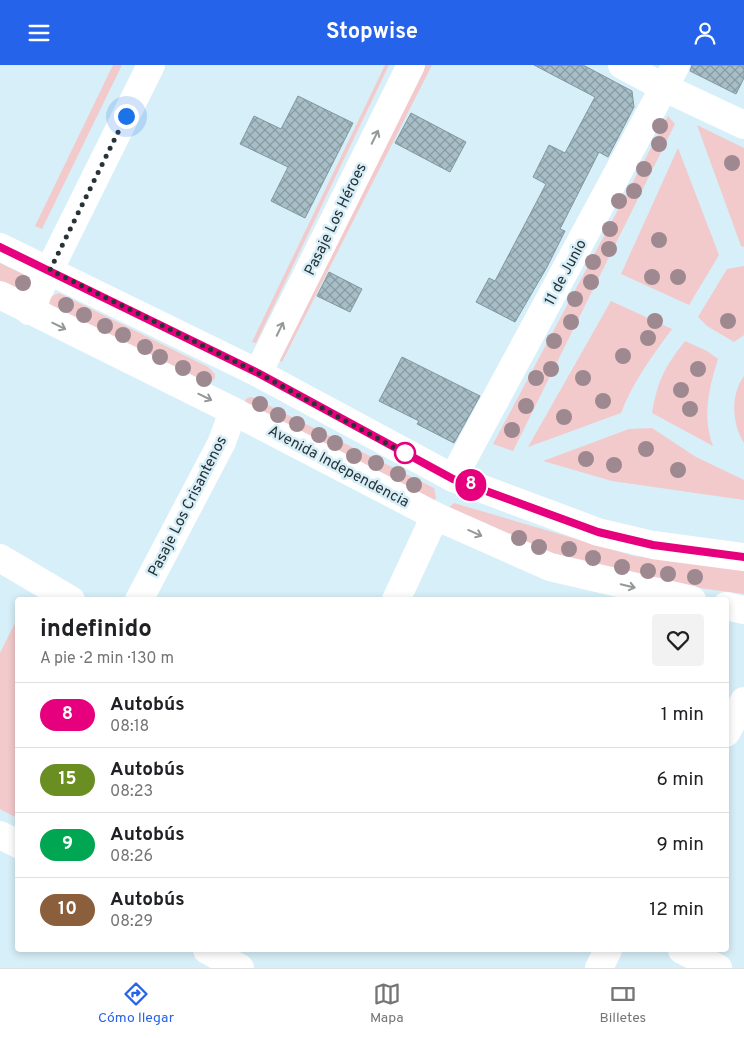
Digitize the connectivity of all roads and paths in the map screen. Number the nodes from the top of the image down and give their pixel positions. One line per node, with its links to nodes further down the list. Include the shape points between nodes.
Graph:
1 (152, 65): 7 (street)
2 (411, 65): 10 (street, Pasaje Los Héroes, one-way to 2)
3 (622, 65): 4 (street)
4 (670, 76): 5 (street); 12 (street, 11 de Junio)
5 (744, 125)
6 (0, 247): 7 (street)
7 (50, 270): 9 (street); 10 (street)
8 (0, 295): 9 (street, Avenida Independencia)
9 (29, 311): 11 (street, Avenida Independencia, one-way to 11)
10 (258, 373): 12 (street)
11 (233, 411): 13 (street, Avenida Independencia); 17 (street, Pasaje Los Crisantenos, via 222,442)
12 (453, 479): 14 (street, via 598,532 653,545)
13 (435, 516): 18 (street); 19 (street, Avenida Independencia, one-way to 19, via 550,567)
14 (744, 557)
15 (0, 558): 16 (street)
16 (67, 597)
17 (140, 597)
18 (397, 597)
19 (679, 597)
20 (729, 608): 21 (street)
21 (744, 610)
22 (744, 701): 23 (street)
23 (729, 728)
24 (607, 952): 26 (street)
25 (686, 952): 27 (street)
26 (599, 968)
27 (718, 968)

